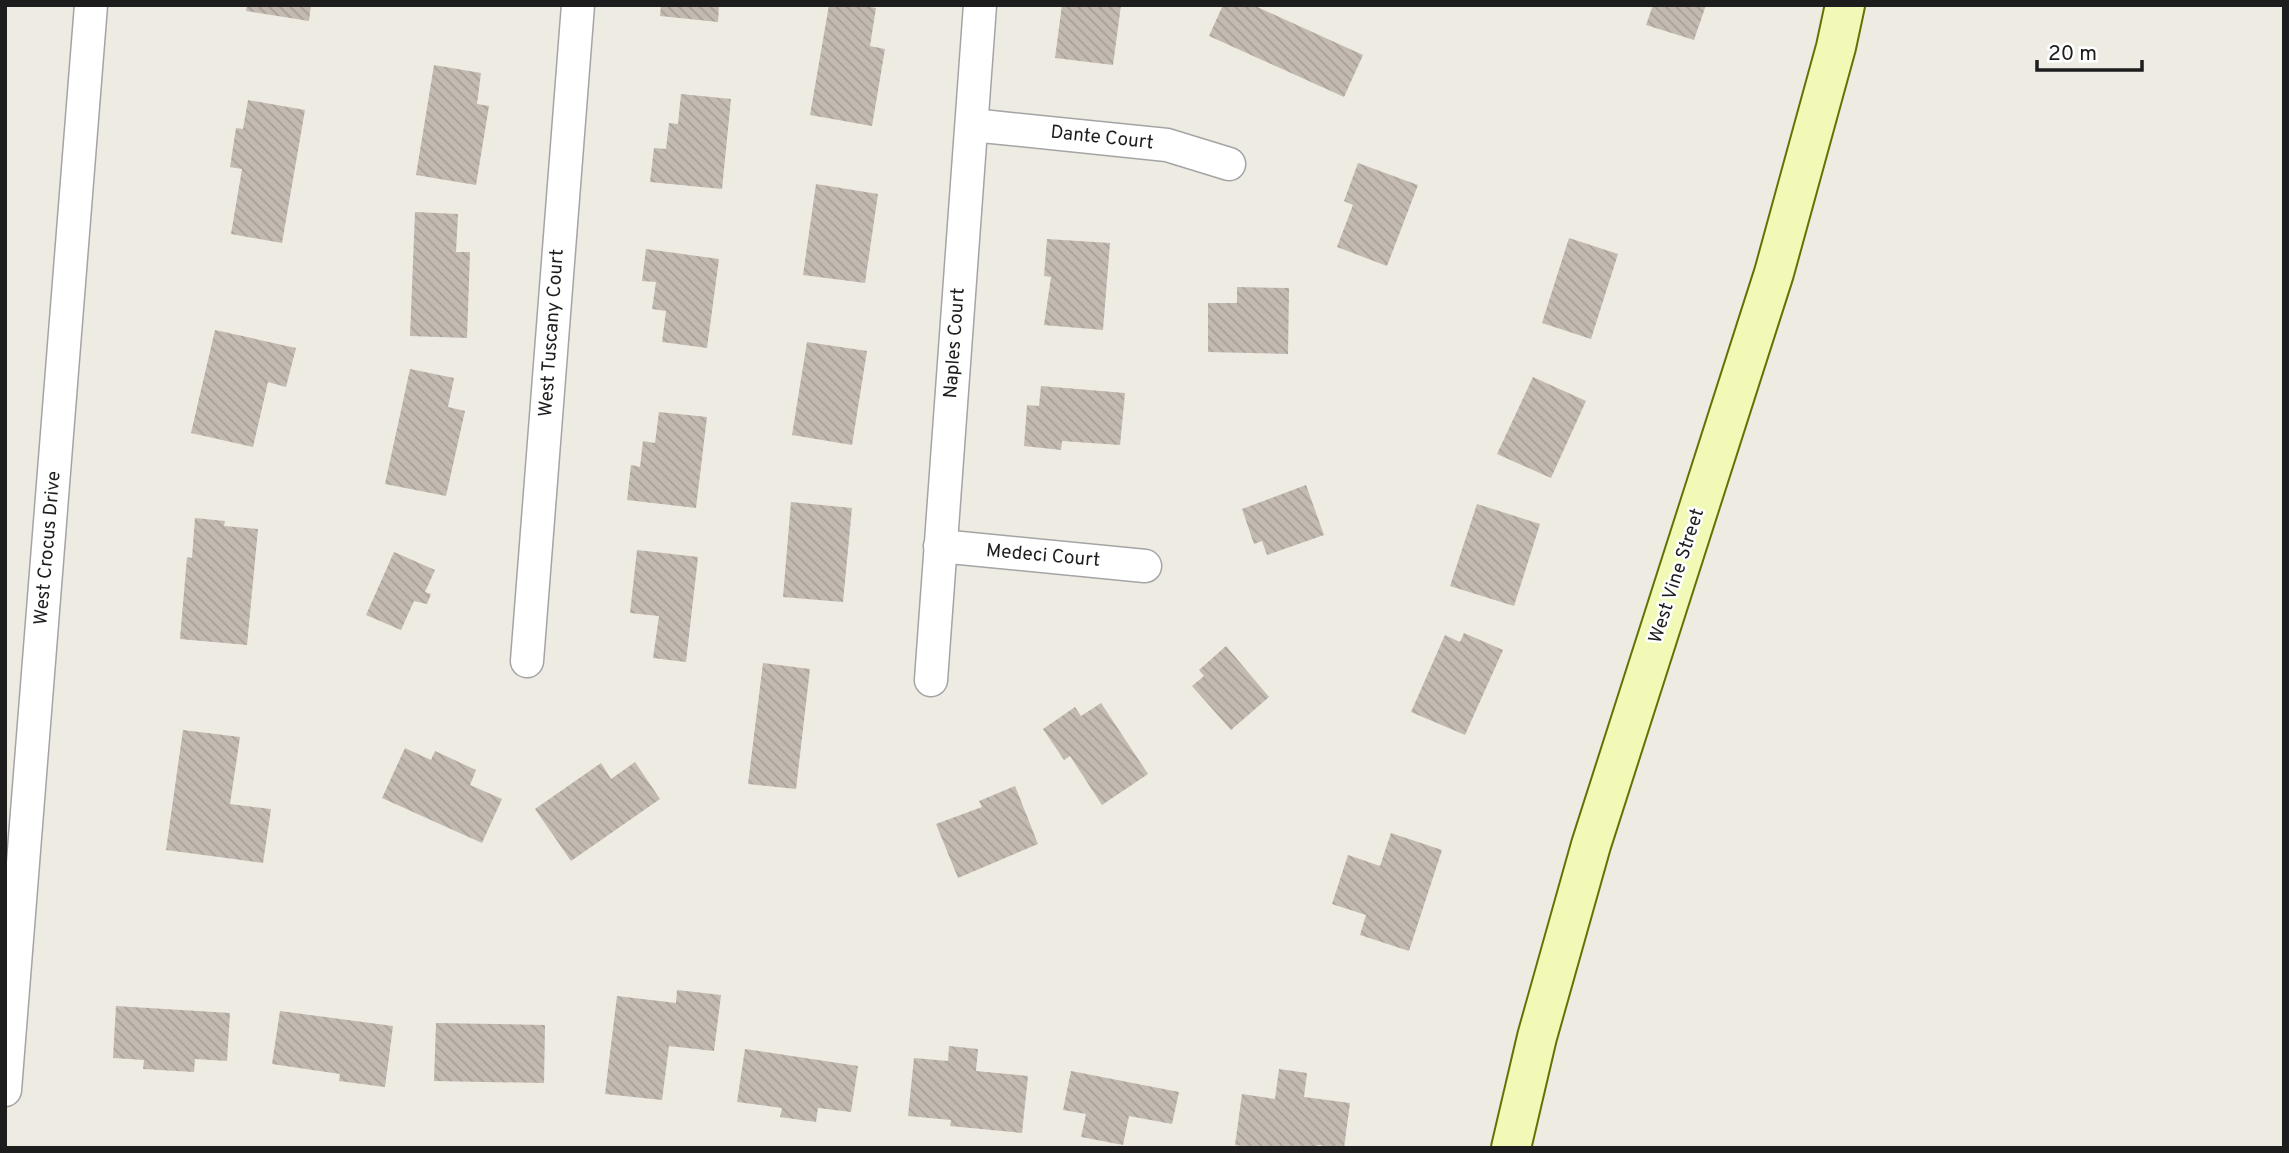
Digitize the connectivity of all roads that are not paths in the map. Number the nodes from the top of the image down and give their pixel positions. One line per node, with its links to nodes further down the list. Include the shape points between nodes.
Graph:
1 (91, 5): 11 (street, West Crocus Drive)
2 (578, 5): 9 (street, West Tuscany Court)
3 (980, 5): 5 (street, Naples Court)
4 (1845, 5): 12 (main road, West Vine Street, via 1774,273 1591,845)
5 (972, 125): 6 (street, Dante Court, via 1167,145); 7 (street, Naples Court)
6 (1229, 164)
7 (940, 546): 8 (street, Medeci Court); 10 (street, Naples Court)
8 (1145, 566)
9 (527, 661)
10 (931, 680)
11 (5, 1090)
12 (1511, 1148)

